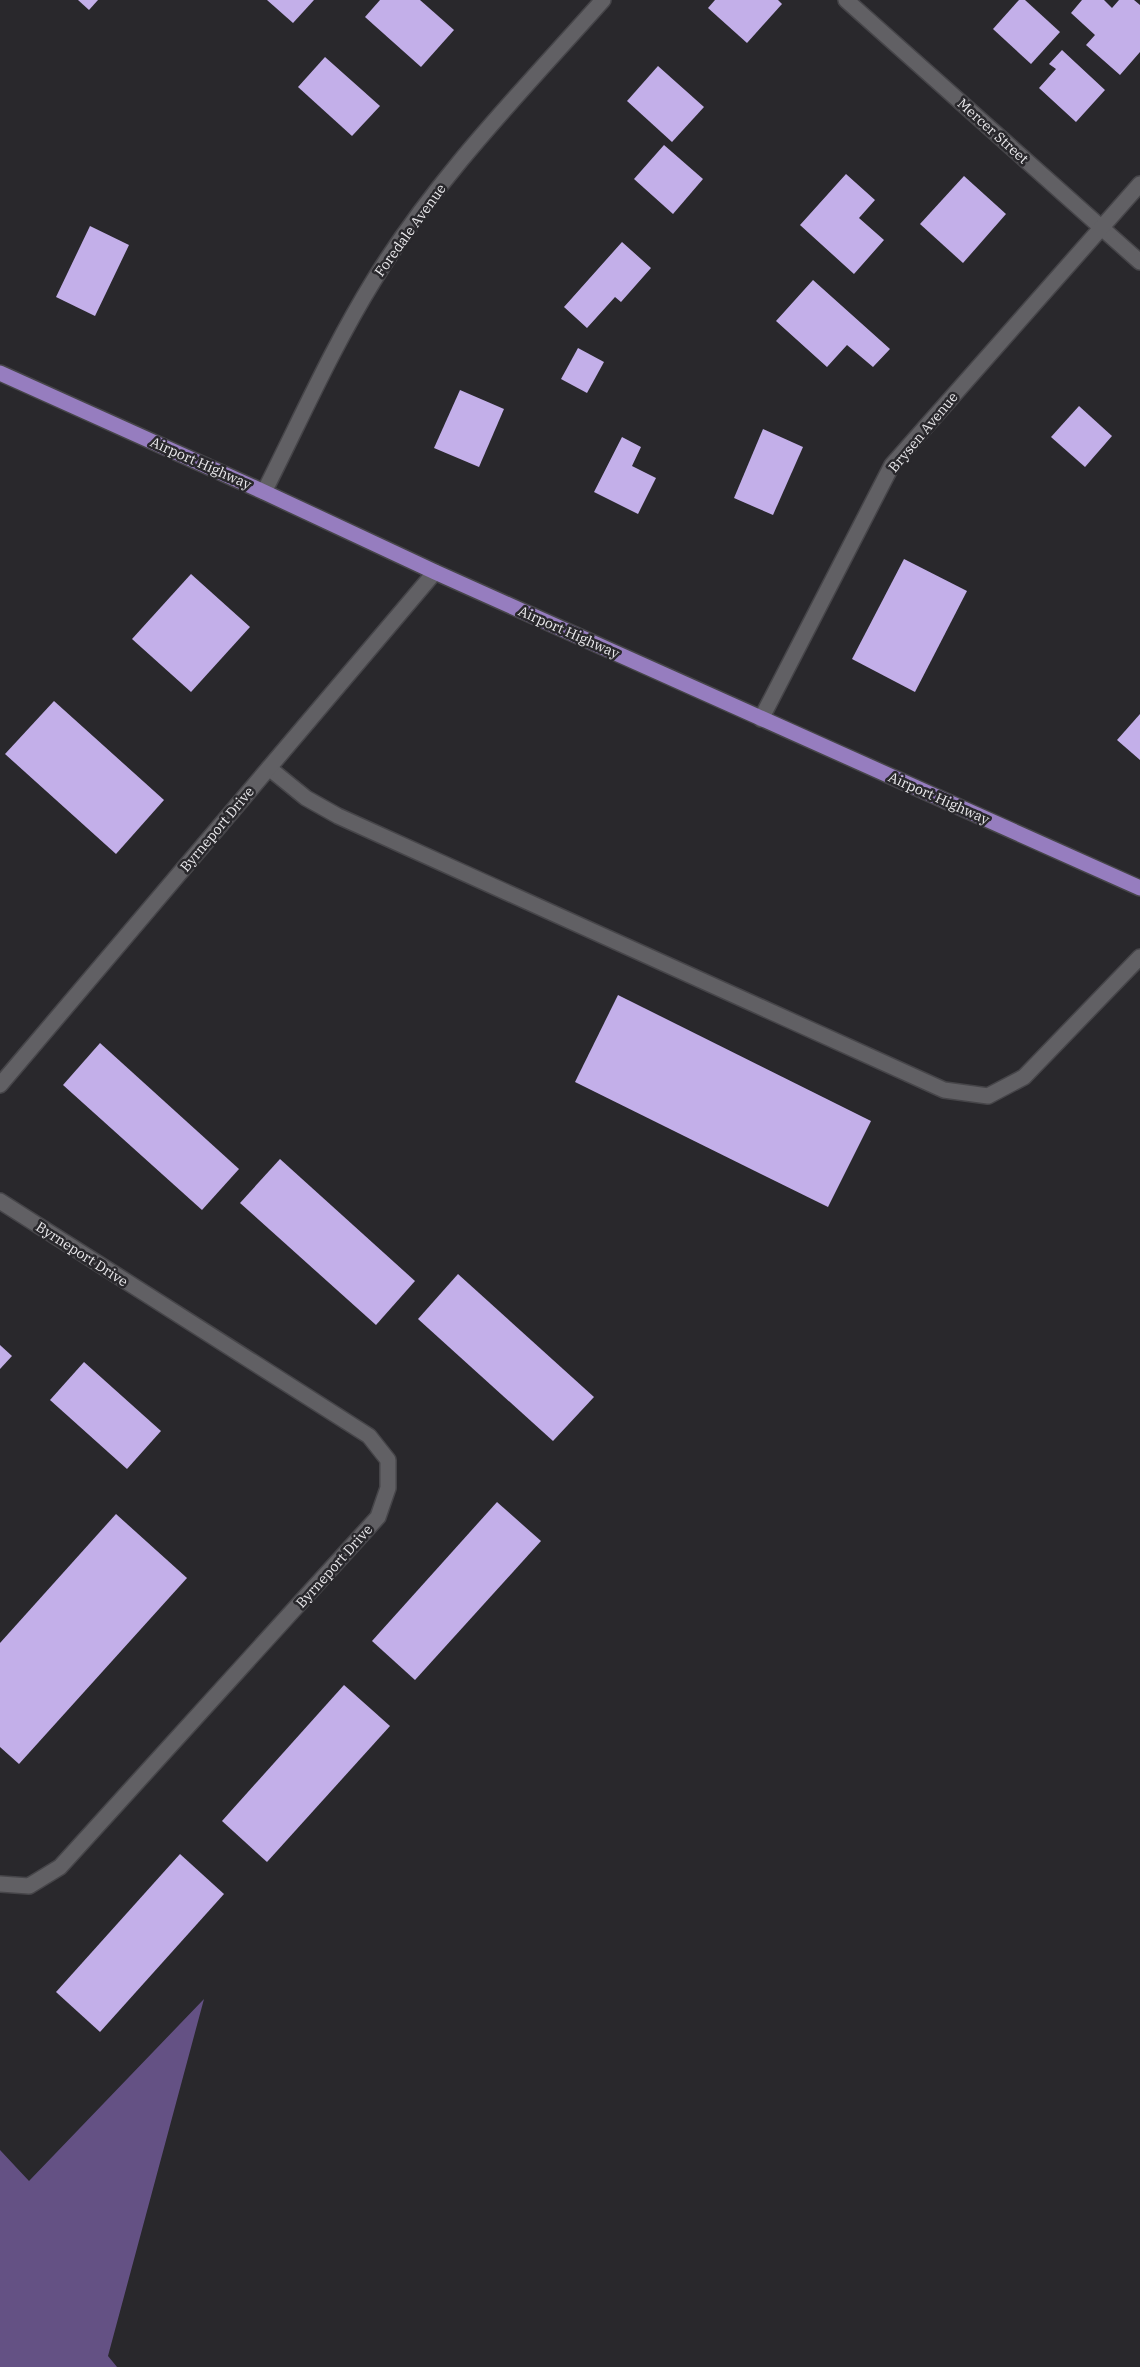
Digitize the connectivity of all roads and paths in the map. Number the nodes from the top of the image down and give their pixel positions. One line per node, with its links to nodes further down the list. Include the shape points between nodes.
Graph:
1 (603, 0): 7 (street, Foredale Avenue, via 477,140 422,210 374,280 347,328)
2 (846, 0): 4 (street, Mercer Street)
3 (1140, 184): 4 (street, Brysen Avenue)
4 (1101, 227): 5 (street, Mercer Street); 9 (street, Brysen Avenue, via 892,465)
5 (1140, 262)
6 (0, 373): 7 (main road, Airport Highway)
7 (264, 492): 8 (main road, Airport Highway)
8 (435, 572): 9 (main road, Airport Highway); 10 (street, Byrneport Drive)
9 (761, 718): 11 (main road, Airport Highway)
10 (269, 768): 12 (street, via 306,798 338,816 944,1090 988,1096 1024,1077); 13 (street, Byrneport Drive)
11 (1140, 888)
12 (1140, 957)
13 (0, 1086)
14 (0, 1201): 15 (street, Byrneport Drive, via 369,1436 388,1460 388,1488 378,1517 60,1867 29,1886)
15 (0, 1884)

